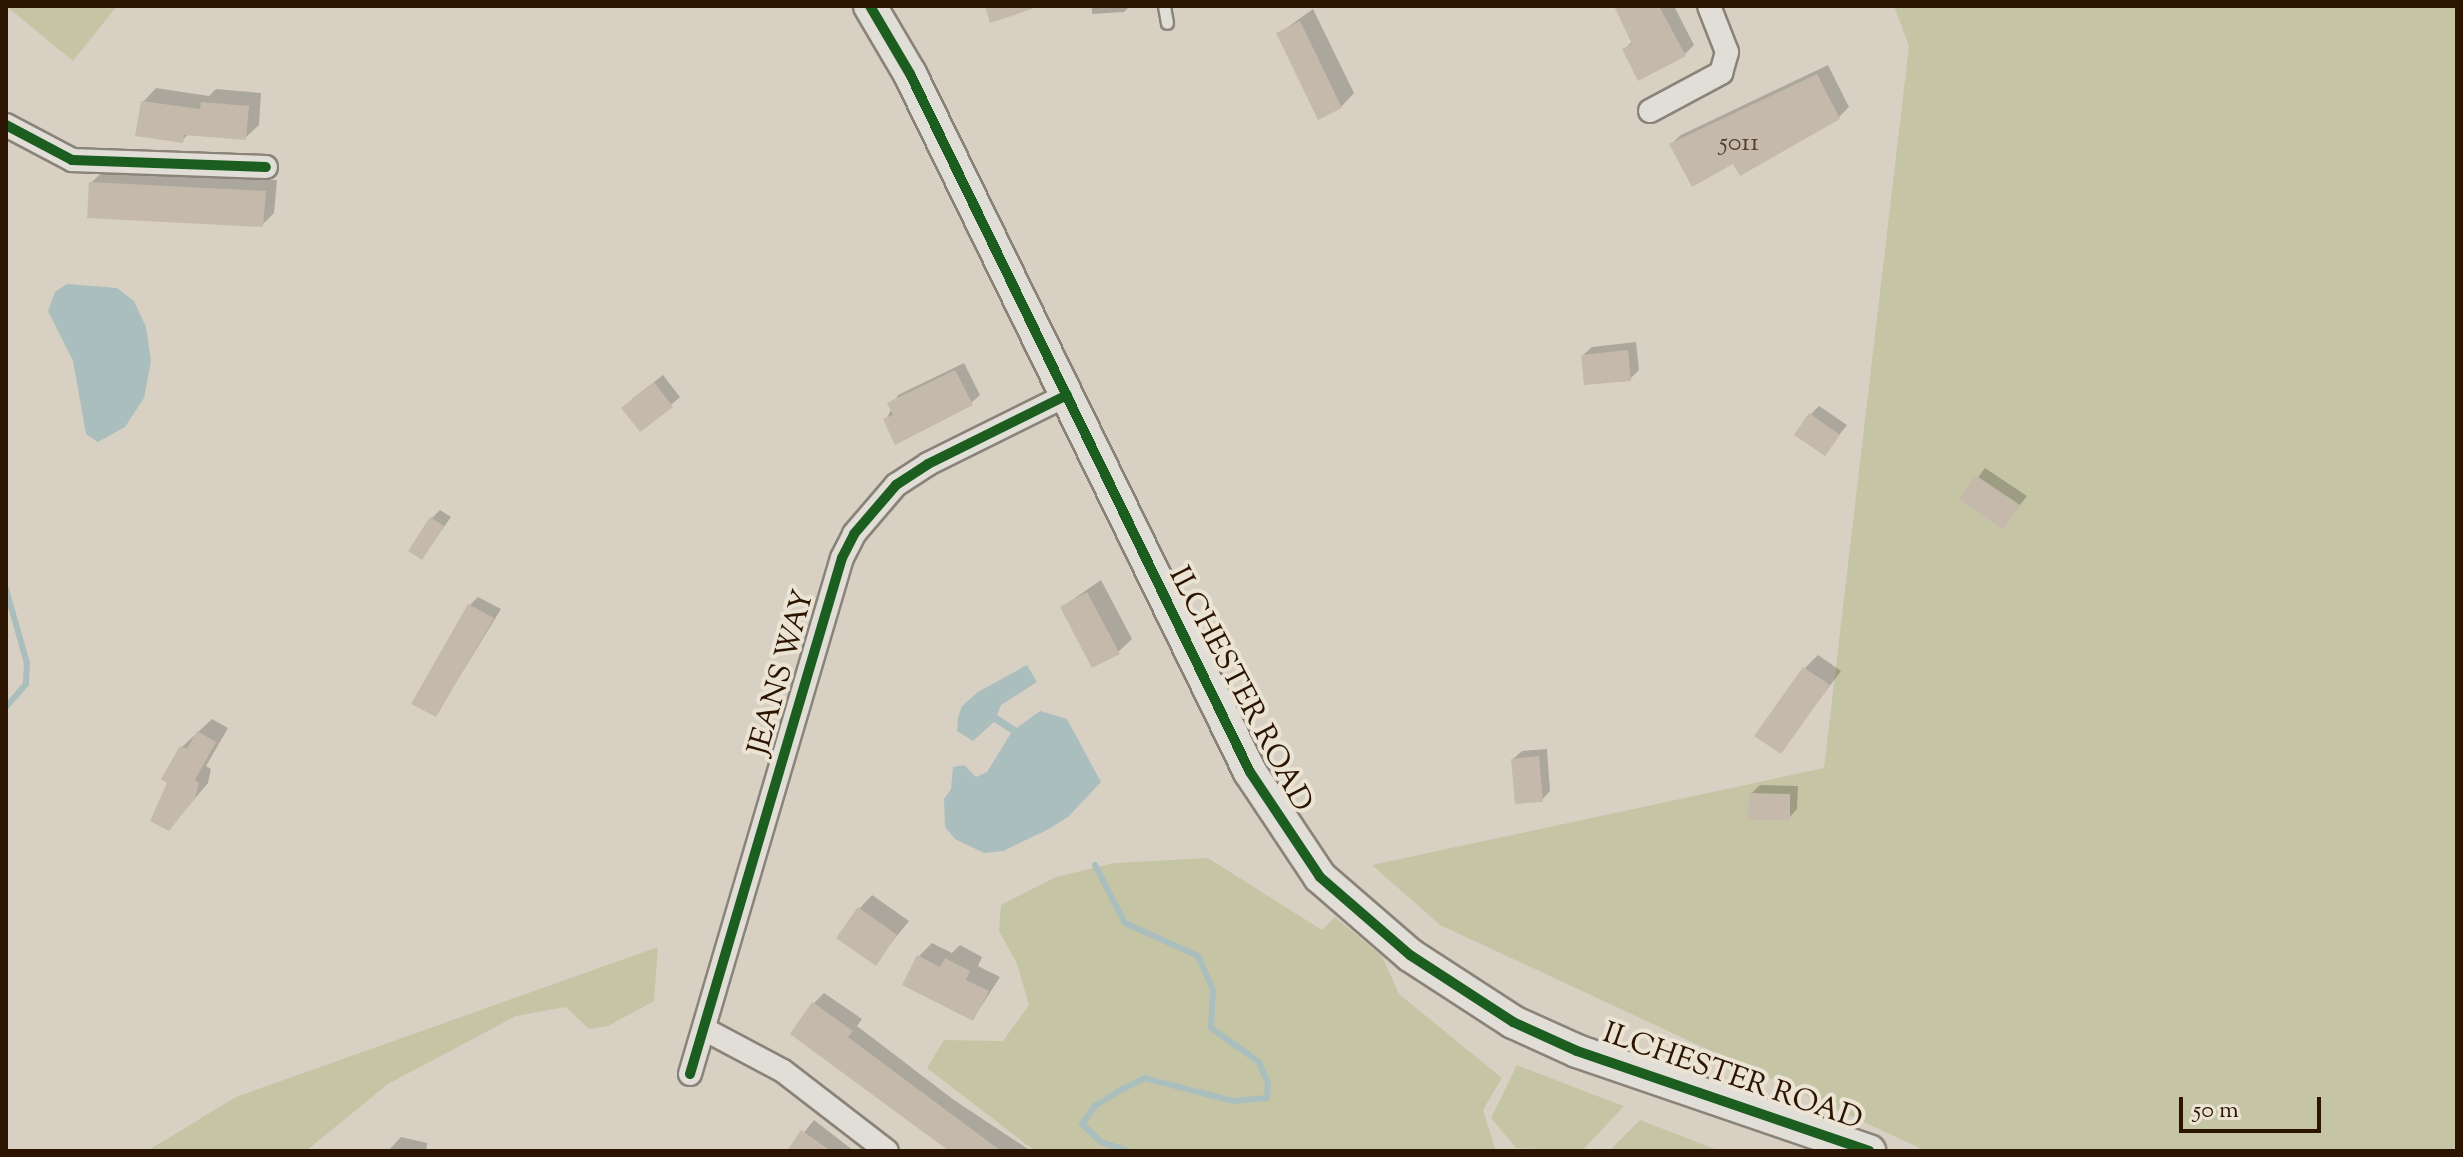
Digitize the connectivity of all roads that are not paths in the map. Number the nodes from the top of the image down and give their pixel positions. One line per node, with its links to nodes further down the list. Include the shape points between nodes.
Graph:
1 (870, 6): 8 (street, ILCHESTER ROAD, via 910,74)
2 (1164, 6): 4 (lane)
3 (1709, 6): 5 (street, via 1727,52 1721,73)
4 (1167, 23)
5 (1650, 111)
6 (6, 125): 7 (street, via 72,160)
7 (266, 167)
8 (1067, 395): 9 (street, JEANS WAY, via 928,464 896,485 854,534 842,558); 12 (street, ILCHESTER ROAD, via 1250,772 1320,877 1360,915 1410,955 1513,1022 1577,1051)
9 (704, 1029): 10 (street, JEANS WAY); 11 (street, via 783,1071)
10 (690, 1074)
11 (887, 1151)
12 (1869, 1151)

